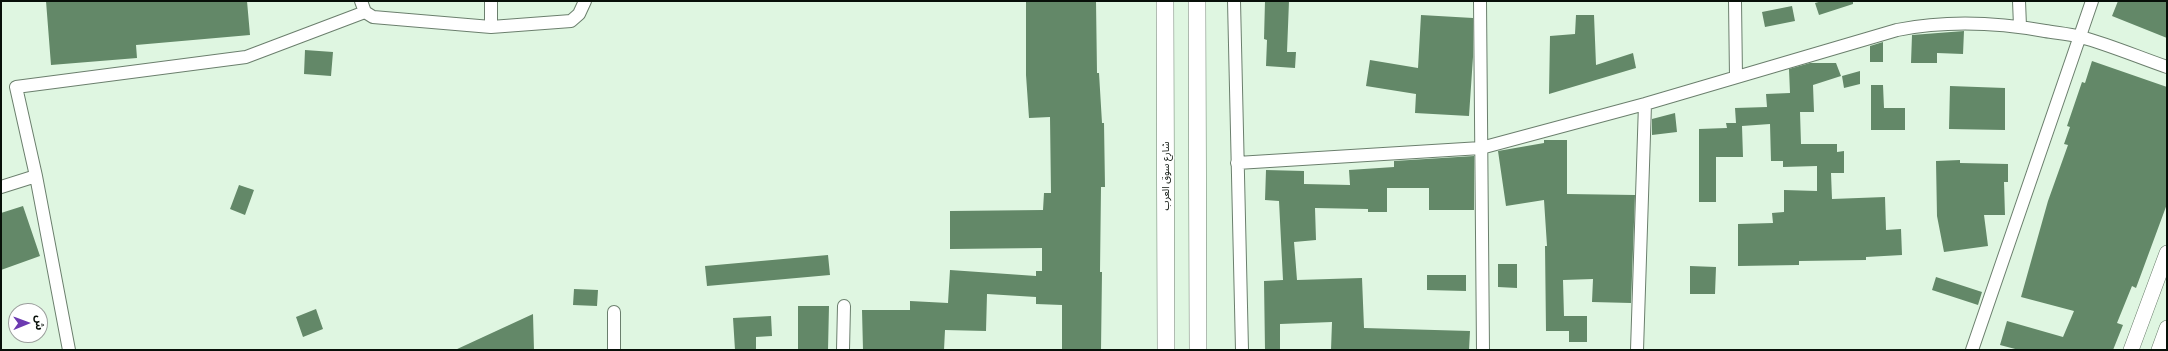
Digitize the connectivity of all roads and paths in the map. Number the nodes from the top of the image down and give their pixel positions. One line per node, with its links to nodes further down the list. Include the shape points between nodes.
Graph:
1 (491, 1): 12 (street)
2 (585, 1): 12 (street, via 579,14 571,21)
3 (1165, 1): 28 (main road, شارع سوق العرب)
4 (1196, 1): 29 (main road)
5 (1234, 1): 18 (street)
6 (1480, 1): 17 (street)
7 (1735, 1): 15 (street)
8 (2020, 1): 11 (street)
9 (2092, 1): 13 (street)
10 (363, 7): 12 (street, via 373,17); 19 (street, via 246,57 16,87)
11 (2020, 26): 13 (street); 15 (street, via 1959,22 1928,24 1897,30)
12 (491, 27)
13 (2080, 37): 14 (street); 33 (street)
14 (2167, 67)
15 (1736, 77): 16 (street)
16 (1645, 104): 17 (street); 32 (street)
17 (1481, 148): 18 (street); 31 (street)
18 (1237, 164): 30 (street)
19 (36, 176): 20 (street); 25 (street)
20 (1, 187)
21 (2167, 253): 34 (street)
22 (844, 306): 27 (street)
23 (614, 312): 26 (street)
24 (2167, 328): 35 (street)
25 (66, 349)
26 (614, 350)
27 (842, 350)
28 (1166, 350)
29 (1198, 350)
30 (1242, 350)
31 (1483, 350)
32 (1637, 350)
33 (1972, 350)
34 (2131, 350)
35 (2159, 350)

